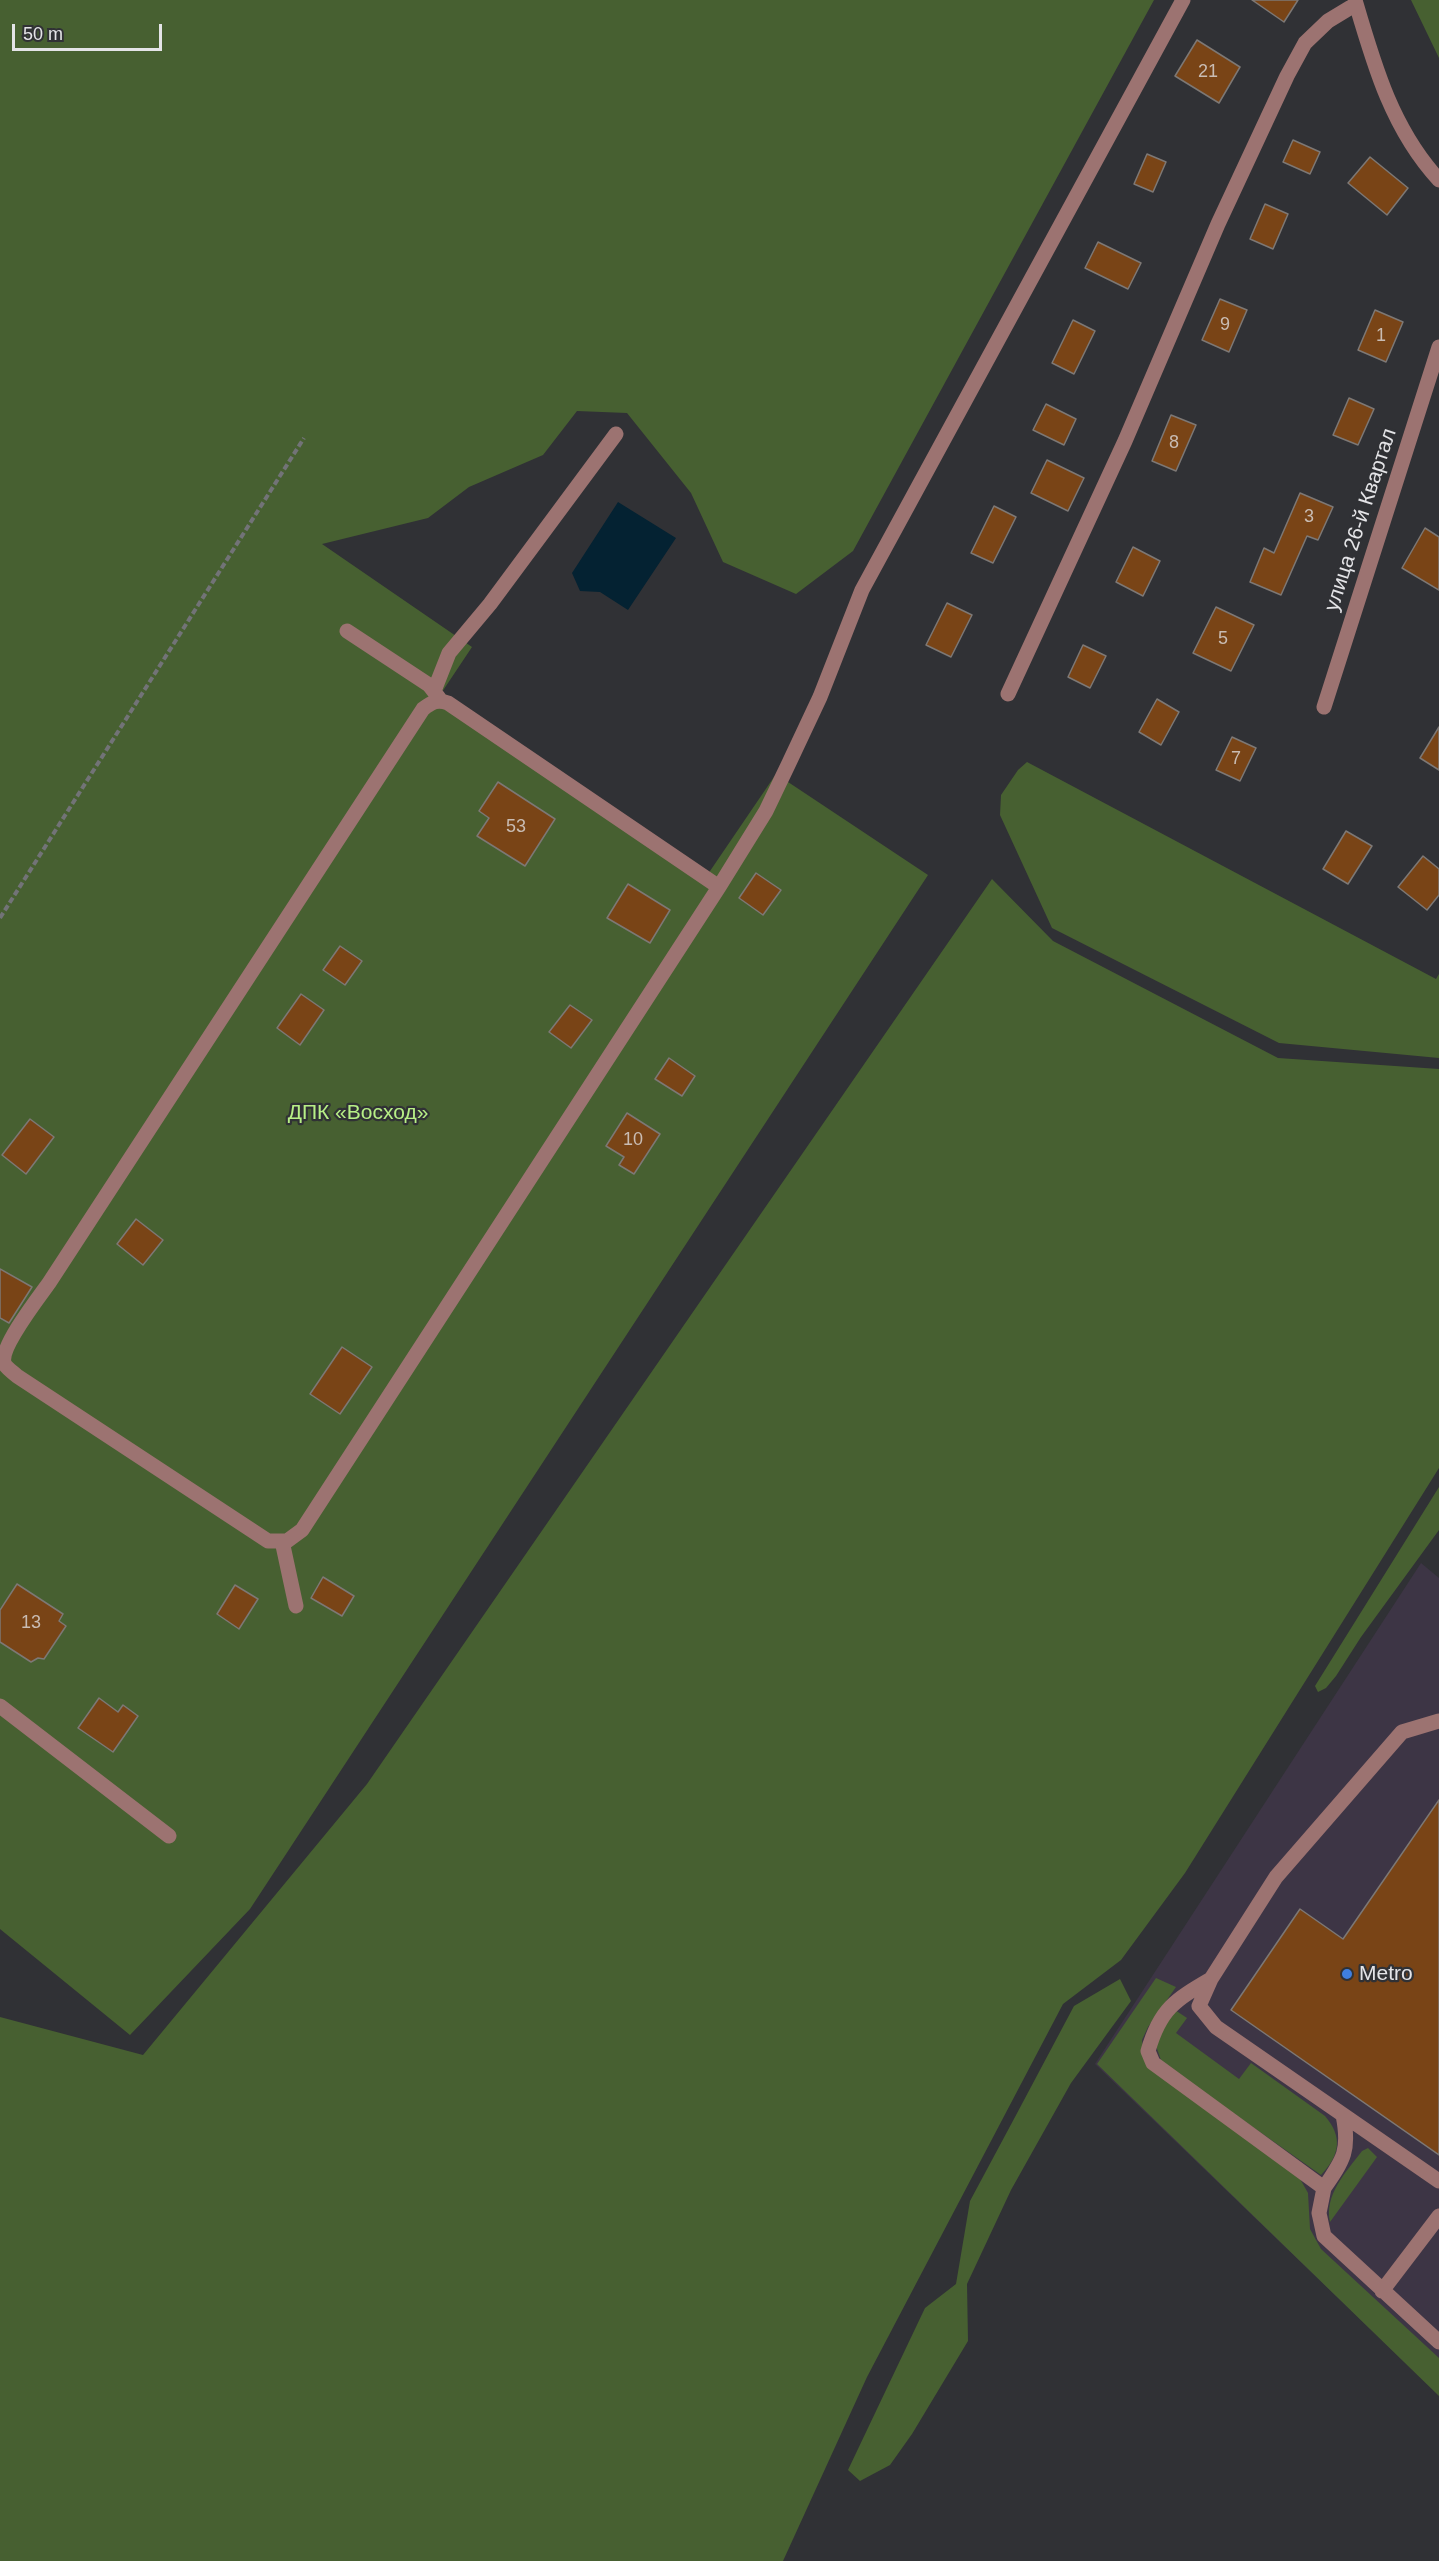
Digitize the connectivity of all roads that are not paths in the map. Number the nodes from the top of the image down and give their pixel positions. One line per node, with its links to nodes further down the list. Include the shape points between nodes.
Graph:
1 (1183, 0): 10 (street, via 862,590 785,773)
2 (1355, 2): 3 (street, via 1377,77 1409,140); 7 (street, via 1305,43 1287,76)
3 (1439, 180)
4 (1439, 347): 9 (street, улица 26-й Квартал)
5 (616, 434): 8 (street, via 449,653)
6 (347, 632): 8 (street, via 429,685)
7 (1008, 694)
8 (437, 695): 10 (street); 11 (street, via 423,709 50,1283 9,1340)
9 (1324, 707)
10 (719, 887): 12 (street, via 302,1530)
11 (2, 1364): 12 (street, via 268,1541)
12 (282, 1541): 13 (street)
13 (296, 1606)
14 (0, 1706): 16 (street)
15 (1439, 1722): 17 (street, via 1402,1732 1276,1877)
16 (169, 1836)
17 (1211, 1979): 18 (street, via 1199,2006 1216,2027); 20 (street, via 1175,2000 1154,2030 1148,2051 1154,2063)
18 (1343, 2115): 19 (street); 20 (street, via 1348,2139 1341,2164)
19 (1439, 2181)
20 (1324, 2188): 22 (street, via 1318,2213 1324,2236)
21 (1439, 2216): 22 (street)
22 (1382, 2291): 23 (street)
23 (1439, 2342)

